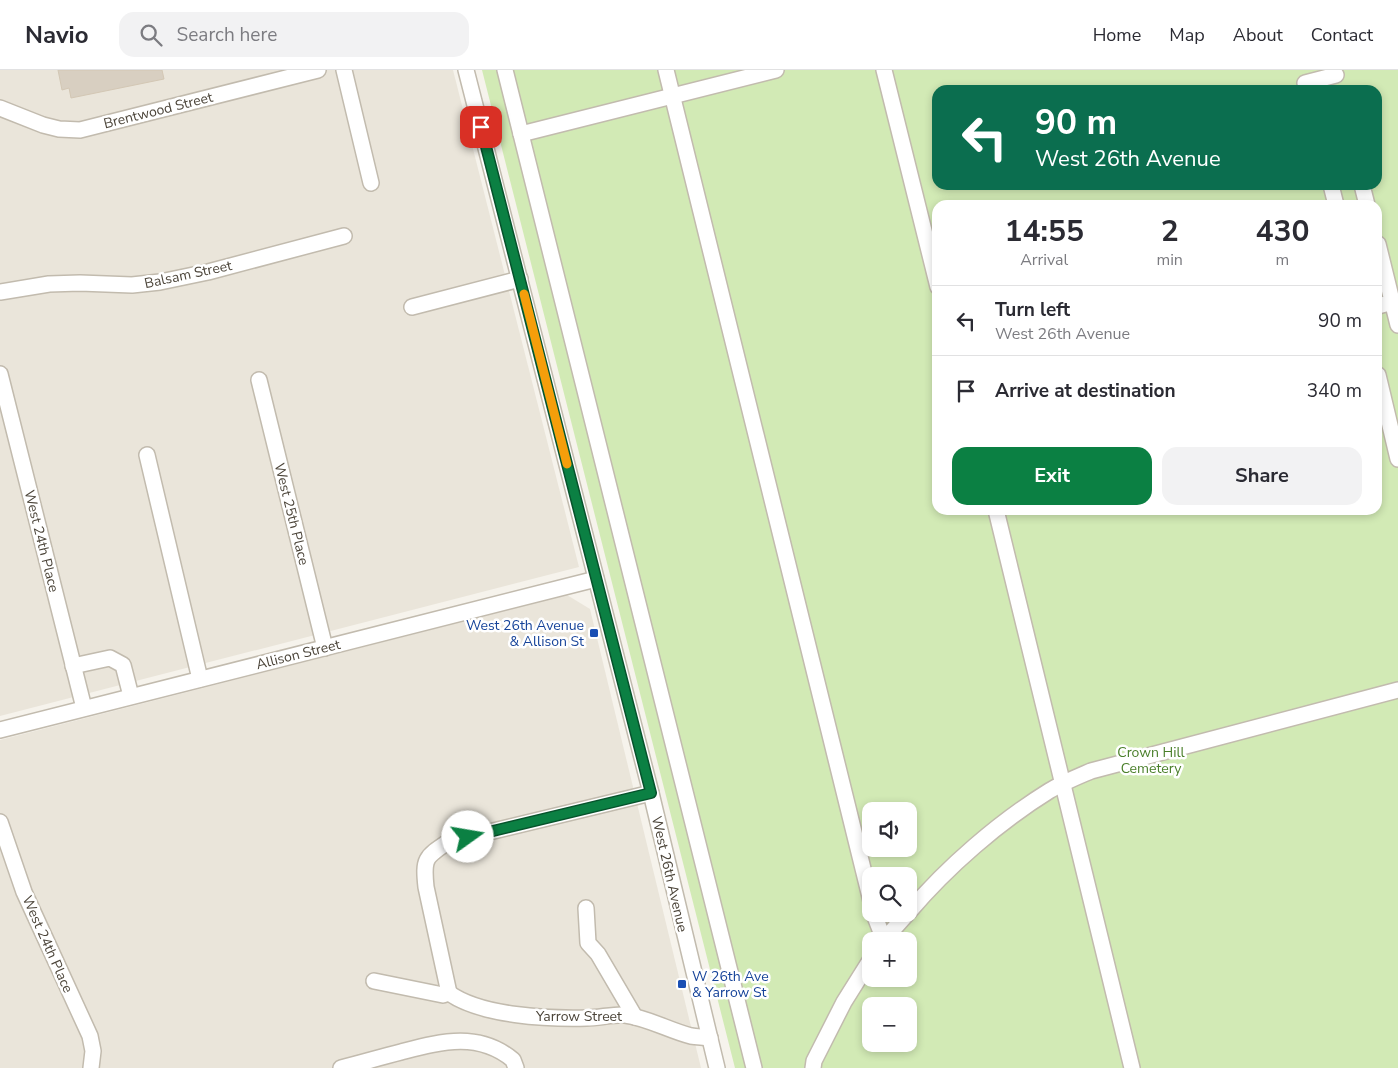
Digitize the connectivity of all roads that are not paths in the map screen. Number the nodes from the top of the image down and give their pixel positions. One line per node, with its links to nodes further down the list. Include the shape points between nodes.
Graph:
1 (318, 70): 11 (street, Brentwood Street, via 80,130 43,125)
2 (344, 70): 13 (street)
3 (466, 70): 17 (street, West 26th Avenue)
4 (505, 70): 12 (street)
5 (666, 70): 10 (street)
6 (776, 70): 10 (street)
7 (884, 70): 16 (street)
8 (1337, 78): 9 (street)
9 (1305, 81)
10 (672, 96): 12 (street); 42 (street)
11 (0, 108)
12 (521, 134): 56 (street)
13 (371, 183)
14 (344, 236): 18 (street, Balsam Street, via 160,282 49,284)
15 (1382, 261): 19 (street)
16 (932, 263)
17 (520, 279): 21 (street); 31 (street, West 26th Avenue)
18 (0, 292)
19 (1392, 302): 20 (street); 22 (street)
20 (1382, 305)
21 (412, 307)
22 (1398, 325)
23 (0, 374): 33 (street, West 24th Place)
24 (259, 380): 32 (street, West 25th Place)
25 (1382, 384): 26 (street)
26 (1392, 405): 27 (street)
27 (1396, 440): 29 (street)
28 (147, 455): 34 (street)
29 (1398, 459)
30 (997, 515): 39 (street)
31 (596, 579): 32 (street, Allison Street); 40 (street, West 26th Avenue)
32 (325, 648): 34 (street, Allison Street)
33 (74, 666): 36 (street, via 110,658 123,665); 37 (street, West 24th Place)
34 (200, 679): 36 (street, Allison Street)
35 (1398, 690): 39 (street, via 1091,771)
36 (131, 696): 37 (street, Allison Street)
37 (84, 708): 38 (street, Allison Street)
38 (0, 730)
39 (1063, 783): 43 (street, via 1016,813 980,842); 58 (street)
40 (651, 793): 49 (street, via 448,842 429,854 424,869 426,887); 51 (street, West 26th Avenue)
41 (0, 822): 53 (street, West 24th Place, via 24,892 90,1036 93,1051)
42 (863, 867)
43 (917, 904)
44 (586, 908): 50 (street, via 588,943 598,954)
45 (900, 922): 46 (street)
46 (891, 932)
47 (862, 973): 57 (street, via 844,1002)
48 (374, 981): 49 (street, via 443,995)
49 (449, 993): 50 (street, Yarrow Street, via 471,1005 522,1015)
50 (635, 1017): 51 (street, Yarrow Street, via 692,1036)
51 (710, 1038): 55 (street, West 26th Avenue)
52 (515, 1064): 54 (street, via 495,1048 468,1040 453,1040)
53 (91, 1068)
54 (342, 1068)
55 (717, 1068)
56 (754, 1068)
57 (813, 1068)
58 (1132, 1068)

